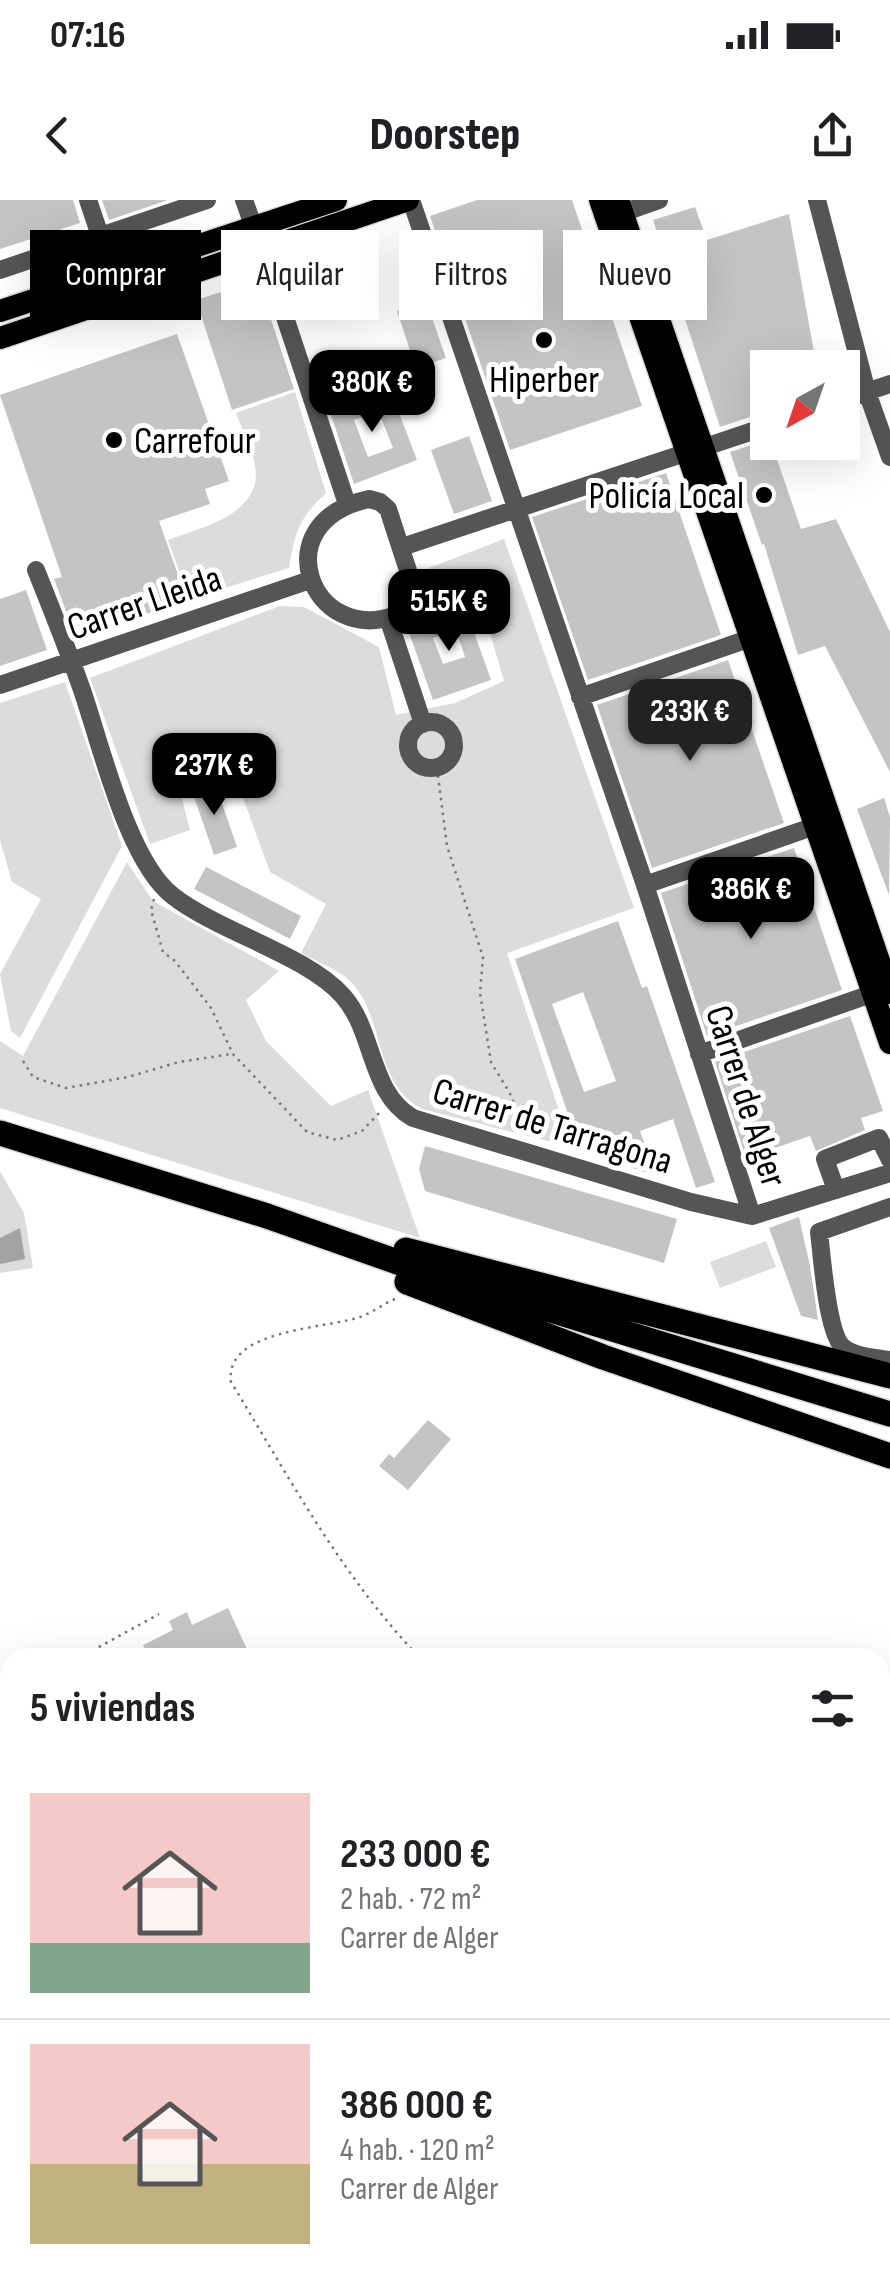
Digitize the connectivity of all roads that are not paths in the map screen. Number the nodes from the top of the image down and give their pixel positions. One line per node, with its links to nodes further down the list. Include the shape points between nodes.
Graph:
1 (88, 200): 10 (street)
2 (208, 200): 11 (street)
3 (244, 200): 12 (street)
4 (336, 200): 13 (main road)
5 (410, 200): 14 (main road); 29 (street, Carrer de Alger)
6 (600, 200): 26 (main road)
7 (817, 200): 23 (street)
8 (653, 201): 9 (street)
9 (620, 206): 26 (main road)
10 (97, 230)
11 (123, 230)
12 (255, 230)
13 (274, 230)
14 (290, 230)
15 (221, 252): 21 (main road)
16 (30, 260): 17 (street)
17 (0, 270)
18 (30, 301): 19 (main road)
19 (0, 311)
20 (285, 320): 28 (street)
21 (0, 338)
22 (890, 384): 23 (street)
23 (867, 392): 24 (street); 27 (street)
24 (860, 394)
25 (750, 432): 26 (street)
26 (697, 450): 29 (street); 34 (main road); 41 (main road)
27 (890, 457)
28 (347, 504): 30 (street, via 380,502); 32 (street, via 331,512 309,545)
29 (516, 507): 30 (street); 37 (street, Carrer de Alger)
30 (402, 547): 33 (street, via 416,594 406,612)
31 (36, 570): 35 (street, Carrer de Tarragona)
32 (310, 580): 33 (street, via 337,612); 35 (street, Carrer Lleida)
33 (388, 618): 38 (street)
34 (751, 638): 37 (street); 39 (main road)
35 (72, 661): 36 (street, Carrer Lleida); 50 (street, Carrer de Tarragona, via 130,830 158,883 342,994 391,1100 414,1118)
36 (0, 685)
37 (580, 697): 40 (street, Carrer de Alger)
38 (422, 724): 38 (street, via 444,726 452,738 452,753 437,768 422,767 410,756 408,741)
39 (815, 826): 40 (street); 41 (main road)
40 (645, 884): 43 (street, Carrer de Alger)
41 (882, 993): 42 (main road); 43 (street)
42 (890, 1043)
43 (700, 1054): 48 (street, Carrer de Alger)
44 (0, 1133): 52 (highway)
45 (0, 1146): 54 (highway)
46 (890, 1160): 49 (street, via 879,1138 826,1159)
47 (890, 1173): 49 (street)
48 (741, 1182): 50 (street, Carrer de Tarragona); 53 (street, Carrer de Alger)
49 (836, 1190): 53 (street)
50 (710, 1207): 53 (street, Carrer de Tarragona)
51 (890, 1207): 55 (street, via 818,1232 838,1344)
52 (267, 1216): 54 (highway); 56 (highway)
53 (752, 1216)
54 (422, 1280): 57 (highway); 58 (highway, via 602,1357)
55 (890, 1360)
56 (890, 1376)
57 (890, 1414)
58 (890, 1456)

